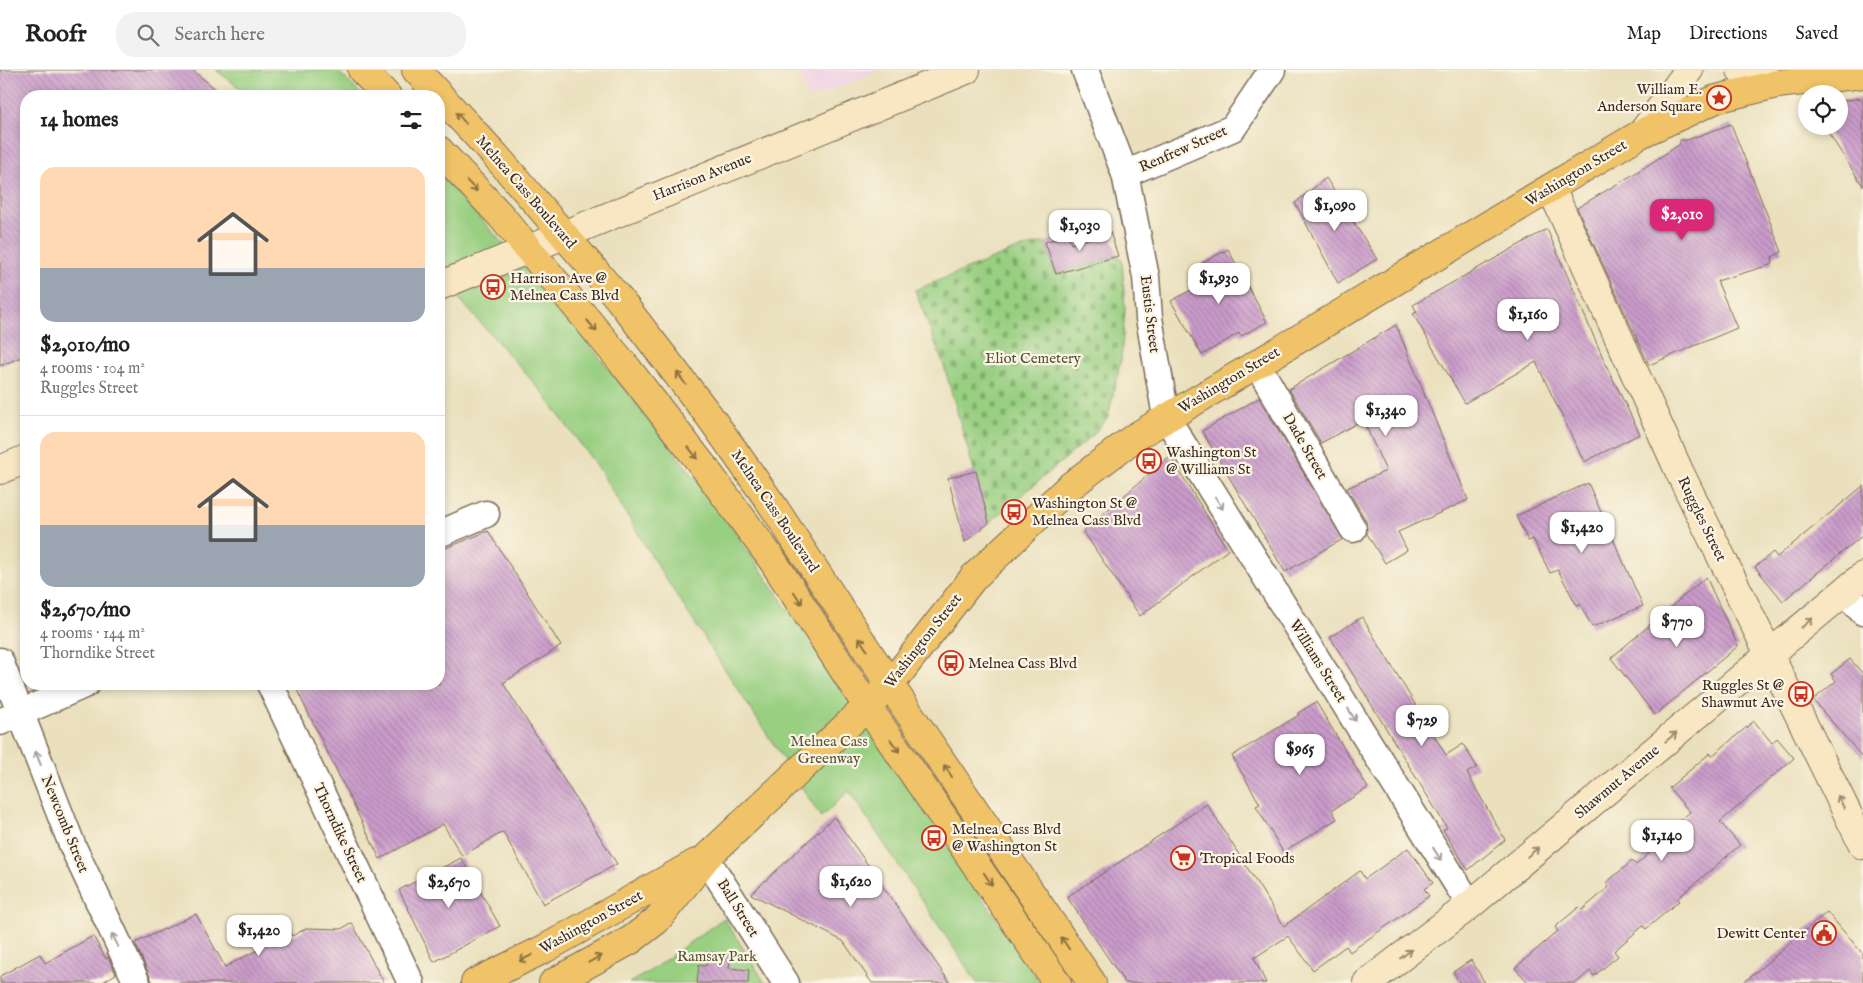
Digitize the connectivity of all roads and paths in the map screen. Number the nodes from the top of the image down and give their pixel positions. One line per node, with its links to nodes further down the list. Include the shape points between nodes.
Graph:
1 (362, 70): 10 (main road)
2 (416, 70): 11 (main road, Melnea Cass Boulevard, one-way to 2)
3 (966, 70): 17 (main road, Harrison Avenue)
4 (1085, 70): 15 (street, Eustis Street)
5 (1272, 70): 15 (street, Renfrew Street, via 1232,128)
6 (1741, 70): 9 (main road)
7 (1683, 73): 13 (main road)
8 (1863, 74): 9 (main road, Washington Street)
9 (1777, 84): 13 (main road, Washington Street, via 1716,99)
10 (381, 90)
11 (435, 90)
12 (445, 101): 17 (main road, Melnea Cass Boulevard, one-way to 12)
13 (1642, 134): 16 (main road, Washington Street)
14 (445, 156): 18 (main road, Melnea Cass Boulevard, one-way to 18)
15 (1125, 174): 21 (street, Eustis Street, via 1146,277 1149,318)
16 (1551, 188): 20 (main road, Washington Street); 29 (main road, Ruggles Street, via 1680,473)
17 (562, 234): 18 (main road, Harrison Avenue); 31 (main road, Melnea Cass Boulevard, one-way to 17, via 783,521 710,417 619,299)
18 (527, 248): 19 (main road, Harrison Avenue); 34 (main road, Melnea Cass Boulevard, one-way to 34, via 704,467 771,558)
19 (445, 283)
20 (1257, 364): 21 (main road, Washington Street); 25 (street, Dade Street)
21 (1166, 418): 31 (main road, Washington Street, via 1135,437 1068,488 974,577); 38 (street, Williams Street, one-way to 38)
22 (20, 462): 23 (main road)
23 (0, 470)
24 (486, 514): 26 (street)
25 (1353, 529)
26 (445, 531)
27 (1854, 584): 28 (street); 29 (main road, Shawmut Avenue, one-way to 27)
28 (1863, 612)
29 (1769, 654): 36 (main road, Ruggles Street, one-way to 29); 38 (main road, Shawmut Avenue, one-way to 29)
30 (0, 661): 35 (street, Newcomb Street)
31 (890, 685): 34 (main road, Washington Street); 45 (main road, Melnea Cass Boulevard, one-way to 31)
32 (72, 690): 35 (street)
33 (273, 690): 40 (street, Thorndike Street)
34 (867, 706): 37 (main road, Washington Street); 44 (main road, Melnea Cass Boulevard, one-way to 44)
35 (10, 717): 39 (street, Newcomb Street, one-way to 35)
36 (1863, 845)
37 (706, 858): 41 (main road, Washington Street, one-way to 41, via 546,948); 42 (main road, Washington Street, one-way to 37, via 631,940 657,920); 43 (street, Ball Street)
38 (1470, 905): 46 (main road, Shawmut Avenue, one-way to 38)
39 (137, 983)
40 (411, 983)
41 (475, 983)
42 (553, 983)
43 (786, 983)
44 (1057, 983)
45 (1092, 983)
46 (1367, 983)

